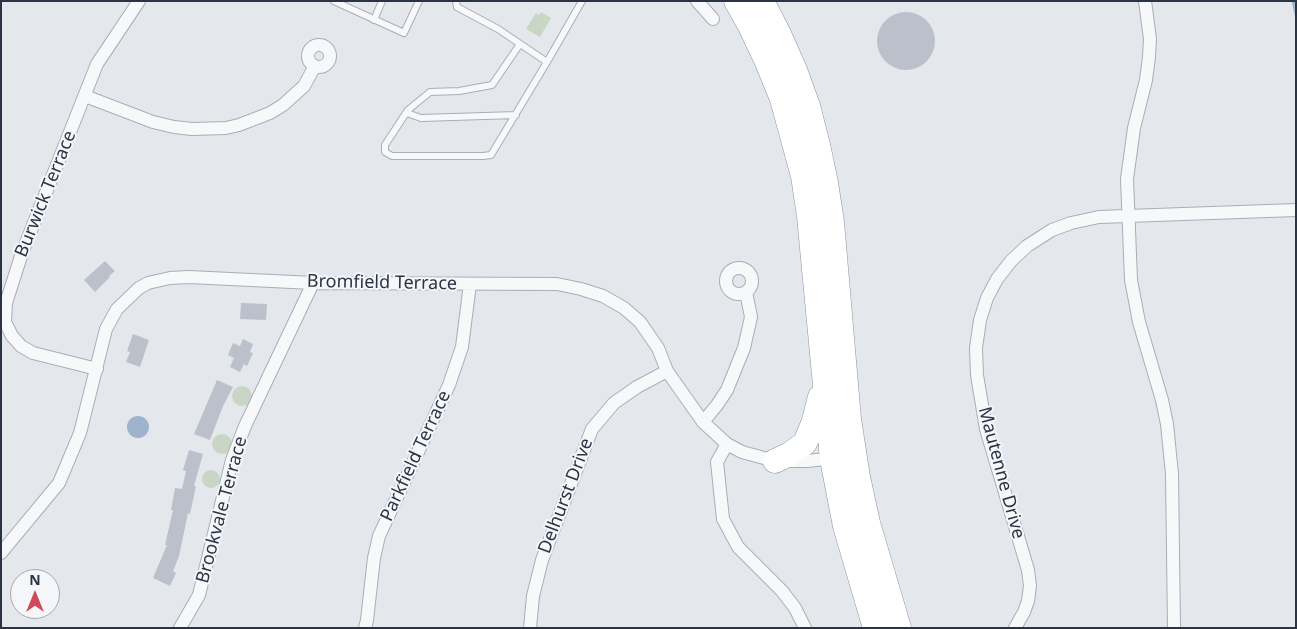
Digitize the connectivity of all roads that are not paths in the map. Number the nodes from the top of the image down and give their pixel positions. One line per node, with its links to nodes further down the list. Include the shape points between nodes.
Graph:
1 (139, 1): 16 (street, Burwick Terrace, via 97,64)
2 (334, 1): 12 (lane)
3 (382, 1): 12 (lane)
4 (419, 1): 12 (lane, via 404,33)
5 (456, 1): 13 (lane, via 457,7)
6 (582, 1): 14 (lane)
7 (697, 1): 11 (street)
8 (736, 1): 26 (highway, via 763,53 794,137 809,216)
9 (762, 1): 29 (highway, via 795,70 808,106 824,173 832,222)
10 (1145, 1): 20 (street, via 1149,57 1130,148)
11 (713, 19)
12 (374, 20)
13 (520, 44): 14 (lane); 17 (lane, via 492,85 430,92)
14 (547, 62): 18 (lane)
15 (315, 66): 16 (street, via 304,86 283,105 270,113 226,128 174,127)
16 (85, 96): 24 (street, Burwick Terrace, via 22,253 6,303 5,322 21,346 33,353)
17 (407, 113): 18 (lane, via 421,118); 18 (lane, via 385,145 385,152 392,156 491,155)
18 (516, 115)
19 (1296, 210): 20 (street, Mautenne Drive)
20 (1128, 216): 38 (street, Mautenne Drive, via 1071,223 1052,230 1027,246 997,278 980,320 977,374 986,429 1029,578 1028,601); 39 (street, via 1134,303 1167,424 1172,474)
21 (313, 282): 22 (street, Bromfield Terrace); 24 (street, Bromfield Terrace, via 189,277 148,283 117,309 106,329); 32 (street, Brookvale Terrace, via 245,426 232,460 198,595)
22 (470, 284): 25 (street, Bromfield Terrace, via 556,284 603,296 640,322 658,348); 33 (street, Parkfield Terrace, via 462,347 449,385 379,536)
23 (746, 292): 27 (street, via 751,317 744,348 727,390)
24 (97, 369): 31 (street, Bromfield Terrace, via 80,433 59,483)
25 (667, 371): 27 (street, Bromfield Terrace); 34 (street, Delhurst Drive, via 614,403 592,429 542,560 533,596)
26 (824, 383): 29 (highway); 30 (highway, via 805,443)
27 (703, 422): 28 (street, Bromfield Terrace)
28 (727, 444): 30 (street, Bromfield Terrace, via 742,452); 35 (street, via 717,462 723,519 738,547 782,591)
29 (843, 457): 30 (street, Bromfield Terrace); 36 (highway, via 845,526); 37 (highway, via 868,523)
30 (775, 461)
31 (1, 553)
32 (180, 628)
33 (365, 628)
34 (530, 628)
35 (805, 628)
36 (875, 628)
37 (899, 628)
38 (1015, 628)
39 (1174, 628)

